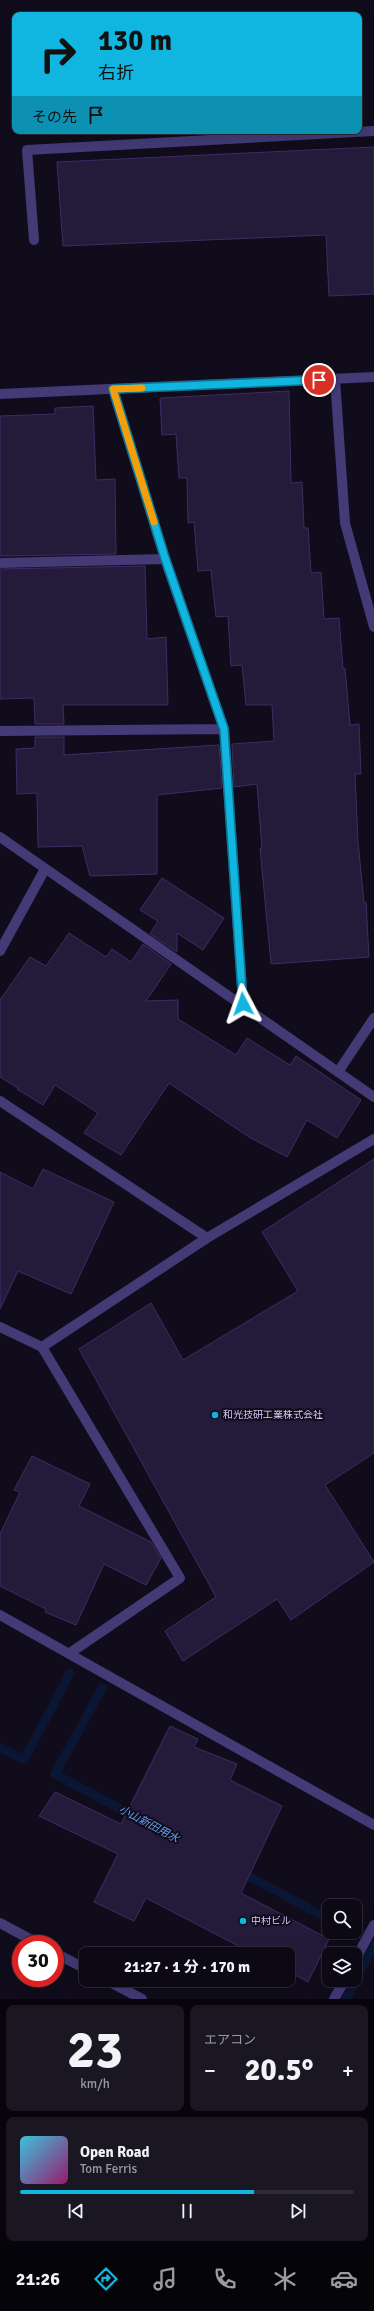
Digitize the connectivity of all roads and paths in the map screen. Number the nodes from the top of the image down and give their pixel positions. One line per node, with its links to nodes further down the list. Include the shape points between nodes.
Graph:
1 (374, 131): 2 (street)
2 (362, 132)
3 (319, 134): 4 (street, via 27,150)
4 (34, 240)
5 (374, 377): 6 (street)
6 (335, 379): 7 (street); 11 (street, via 344,523)
7 (113, 389): 8 (street); 9 (street)
8 (0, 394)
9 (165, 558): 10 (street); 12 (street)
10 (0, 563)
11 (374, 627)
12 (224, 729): 13 (street); 17 (street)
13 (0, 731)
14 (0, 837): 15 (street)
15 (44, 869): 16 (street); 17 (street)
16 (0, 951)
17 (243, 1004): 19 (street)
18 (374, 1018): 19 (street)
19 (338, 1072): 20 (street)
20 (374, 1097)
21 (0, 1101): 23 (street)
22 (374, 1139): 23 (street)
23 (207, 1238): 25 (street)
24 (0, 1327): 25 (street)
25 (42, 1347): 27 (street, via 180,1578)
26 (0, 1615): 27 (street)
27 (70, 1654): 28 (street)
28 (374, 1825)
29 (0, 1923): 31 (street)
30 (374, 1925): 32 (street)
31 (22, 1935)
32 (362, 1947)
33 (64, 1958): 34 (street)
34 (79, 1965)
35 (119, 1987): 37 (street)
36 (340, 1987): 38 (street)
37 (142, 1999)
38 (334, 1999)

